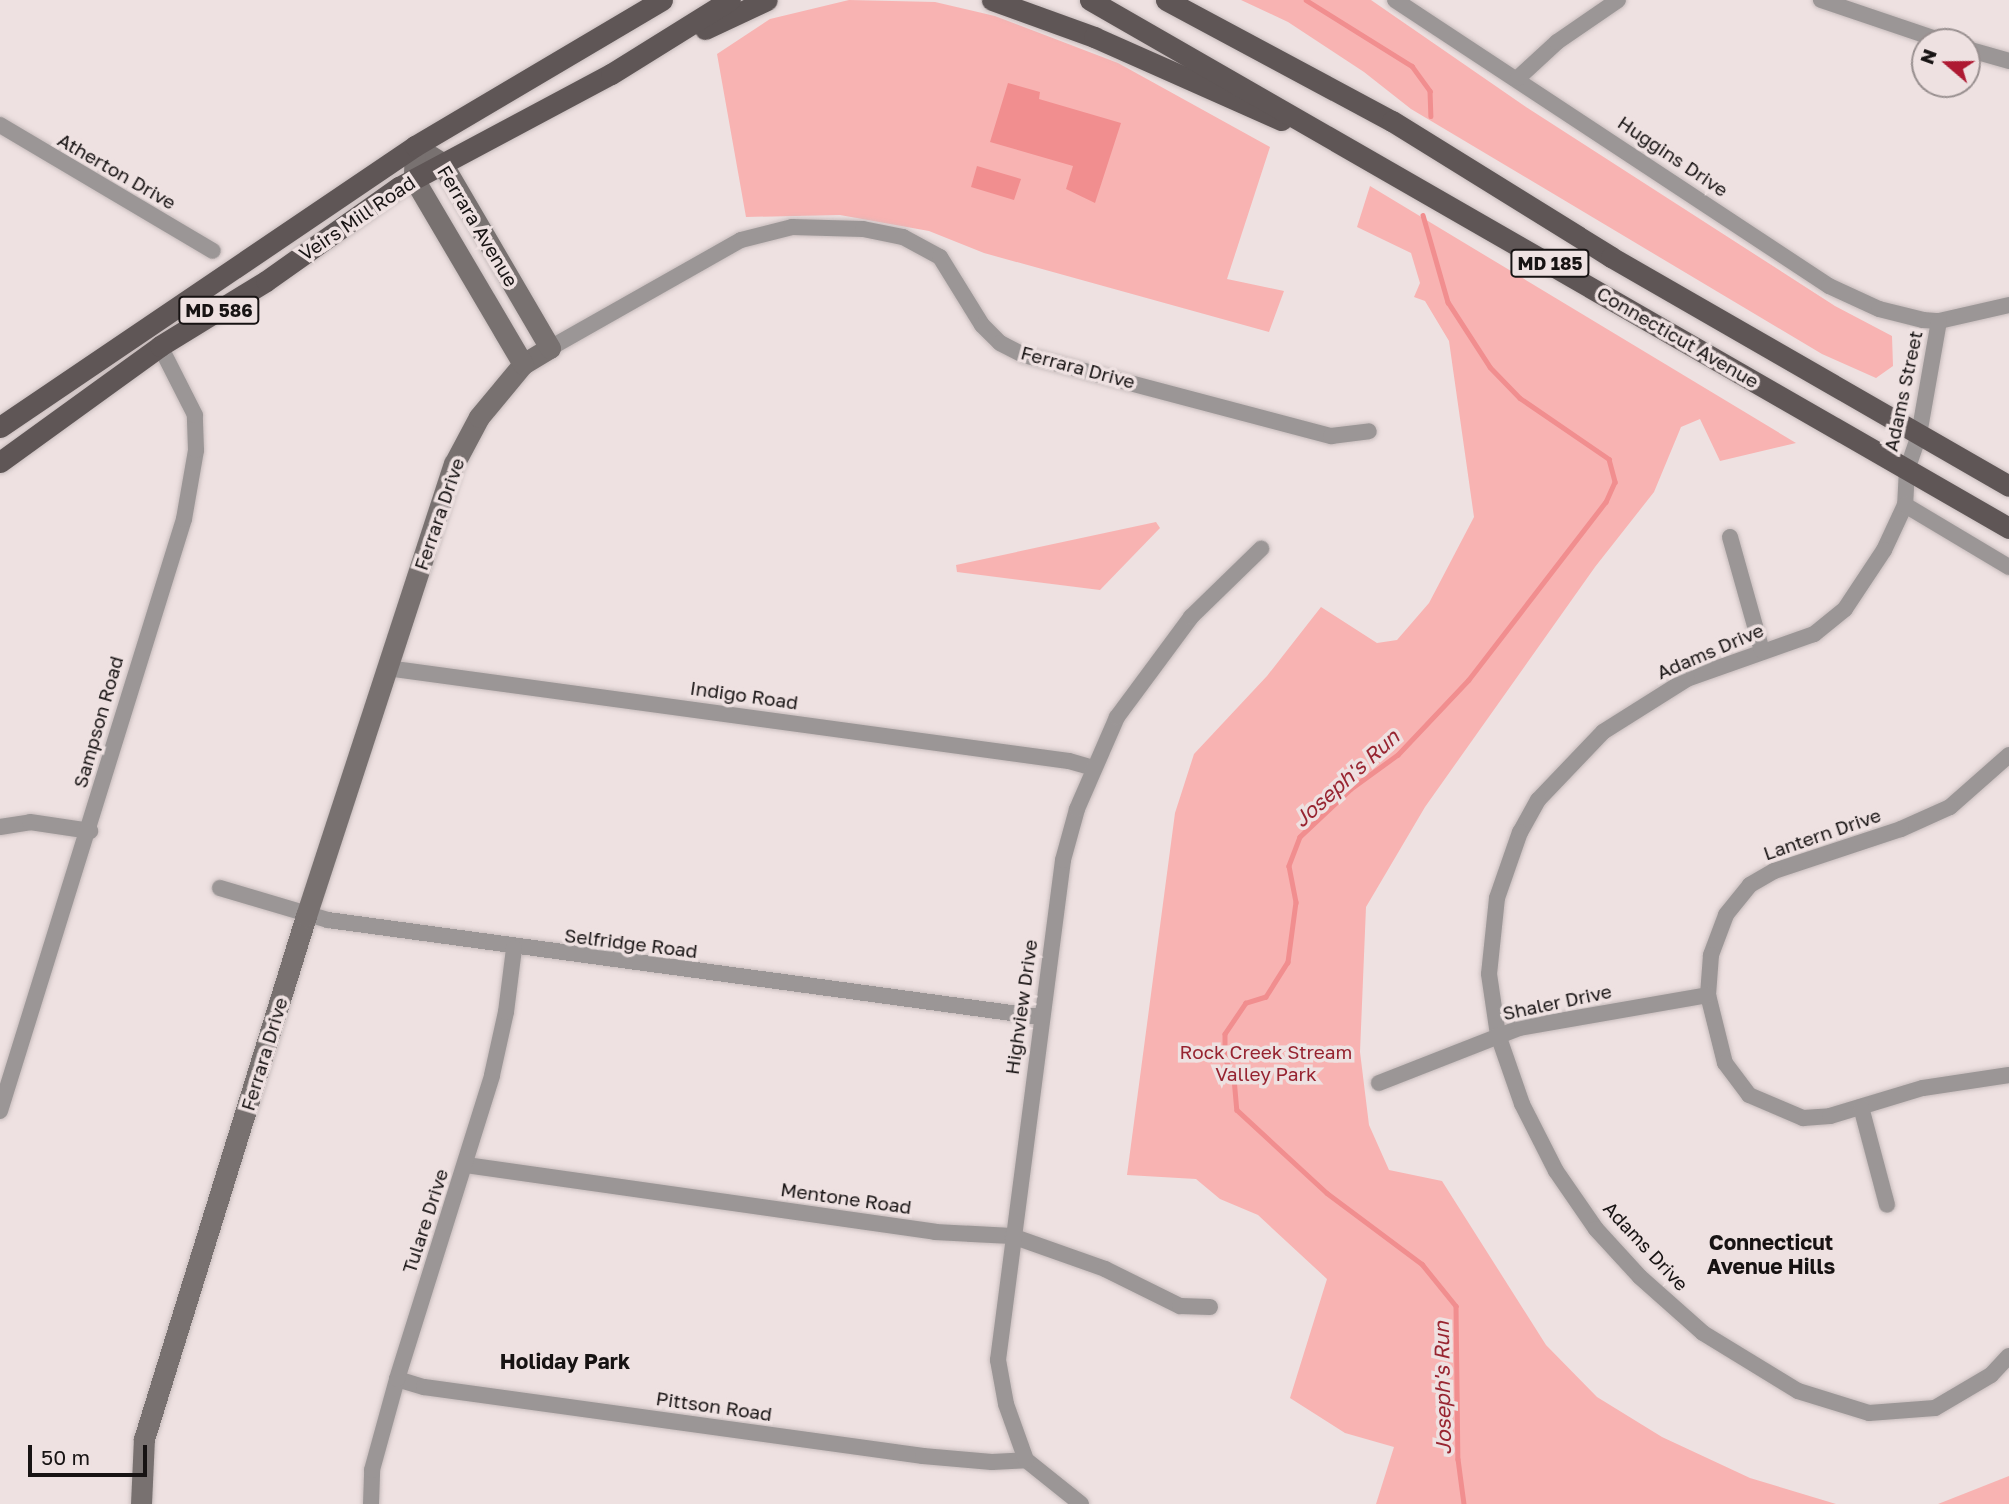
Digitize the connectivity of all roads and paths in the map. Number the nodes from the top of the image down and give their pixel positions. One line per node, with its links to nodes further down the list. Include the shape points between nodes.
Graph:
1 (662, 0): 18 (main road, Veirs Mill Road / MD 586)
2 (730, 0): 15 (main road, Veirs Mill Road / MD 586)
3 (767, 0): 15 (main road)
4 (992, 0): 20 (main road, via 1094,37)
5 (1090, 0): 20 (main road, Connecticut Avenue / MD 185)
6 (1166, 0): 12 (main road, Connecticut Avenue / MD 185)
7 (1195, 0): 12 (main road)
8 (1395, 0): 16 (street, Huggins Drive)
9 (1618, 0): 16 (street, via 1557,42)
10 (1821, 0): 11 (street)
11 (1911, 30)
12 (1251, 48): 30 (main road, Connecticut Avenue / MD 185, via 1392,121 1611,257)
13 (1981, 53): 14 (street)
14 (2009, 61)
15 (611, 74): 19 (main road, Veirs Mill Road / MD 586)
16 (1517, 78): 24 (street, Huggins Drive, via 1829,286 1879,309)
17 (4, 134): 22 (street, Atherton Drive)
18 (415, 146): 19 (street, Ferrara Avenue); 21 (street, Ferrara Avenue); 28 (main road, Veirs Mill Road / MD 586)
19 (442, 163): 21 (main road, Veirs Mill Road / MD 586); 26 (street, Ferrara Avenue)
20 (1404, 178): 32 (main road, Connecticut Avenue / MD 185)
21 (414, 179): 25 (main road, Veirs Mill Road / MD 586); 27 (street, Ferrara Avenue)
22 (213, 251)
23 (2009, 305): 24 (street)
24 (1939, 321): 30 (street, Adams Street)
25 (160, 346): 31 (main road, Veirs Mill Road / MD 586); 44 (street, Sampson Road, via 195,415 195,450 184,519 109,748)
26 (550, 348): 27 (street, Ferrara Drive); 29 (street, Ferrara Drive, via 741,240 792,227 863,229 920,243 940,257 982,325 1000,343 1024,355 1331,436)
27 (523, 364): 40 (street, Ferrara Drive, via 479,417 454,464)
28 (0, 427)
29 (1369, 431)
30 (1919, 435): 32 (street, Adams Street); 33 (main road, Connecticut Avenue / MD 185)
31 (0, 463)
32 (1907, 469): 34 (street, Adams Drive); 35 (main road, Connecticut Avenue / MD 185)
33 (2009, 486)
34 (1905, 505): 38 (street); 39 (street, Adams Drive, via 1884,550 1845,609 1814,634)
35 (2009, 528)
36 (1730, 537): 39 (street)
37 (1261, 549): 42 (street, Highview Drive, via 1191,617 1148,672 1117,717)
38 (2009, 567)
39 (1762, 651): 50 (street, Adams Drive, via 1687,679 1643,703 1603,732 1538,800 1520,832 1497,898 1489,974)
40 (387, 668): 42 (street, Indigo Road, via 1069,761); 46 (street, Ferrara Drive)
41 (2009, 755): 48 (street, Lantern Drive, via 1950,807 1901,829 1774,871 1750,886 1726,915 1711,955)
42 (1093, 768): 49 (street, Highview Drive, via 1063,860)
43 (0, 827): 44 (street, via 30,822)
44 (90, 831): 54 (street, Sampson Road)
45 (220, 888): 46 (street, Selfridge Road)
46 (306, 916): 47 (street, Selfridge Road); 62 (street, Ferrara Drive, via 144,1439)
47 (514, 948): 49 (street, Selfridge Road); 55 (street, Tulare Drive, via 506,1012)
48 (1708, 995): 50 (street, Shaler Drive); 53 (street, Lantern Drive, via 1725,1063 1749,1095 1803,1118)
49 (1041, 1017): 57 (street, Highview Drive)
50 (1498, 1035): 52 (street, Shaler Drive); 59 (street, Adams Drive, via 1522,1104 1556,1171 1596,1229 1640,1277 1703,1333 1755,1368 1837,1407 1909,1413 1935,1408 1991,1375)
51 (2009, 1075): 53 (street, Lantern Drive, via 1923,1088)
52 (1379, 1083)
53 (1860, 1107): 56 (street)
54 (0, 1111)
55 (466, 1165): 57 (street, Mentone Road, via 935,1232); 60 (street, Tulare Drive)
56 (1887, 1205)
57 (1012, 1236): 58 (street, Mentone Road, via 1105,1269 1180,1306); 61 (street, Highview Drive, via 998,1360 1006,1404)
58 (1210, 1307)
59 (2009, 1356)
60 (397, 1379): 61 (street, Pittson Road, via 424,1387 923,1456); 63 (street, Tulare Drive, via 372,1470)
61 (1026, 1460): 64 (street)
62 (141, 1504)
63 (371, 1504)
64 (1081, 1504)

